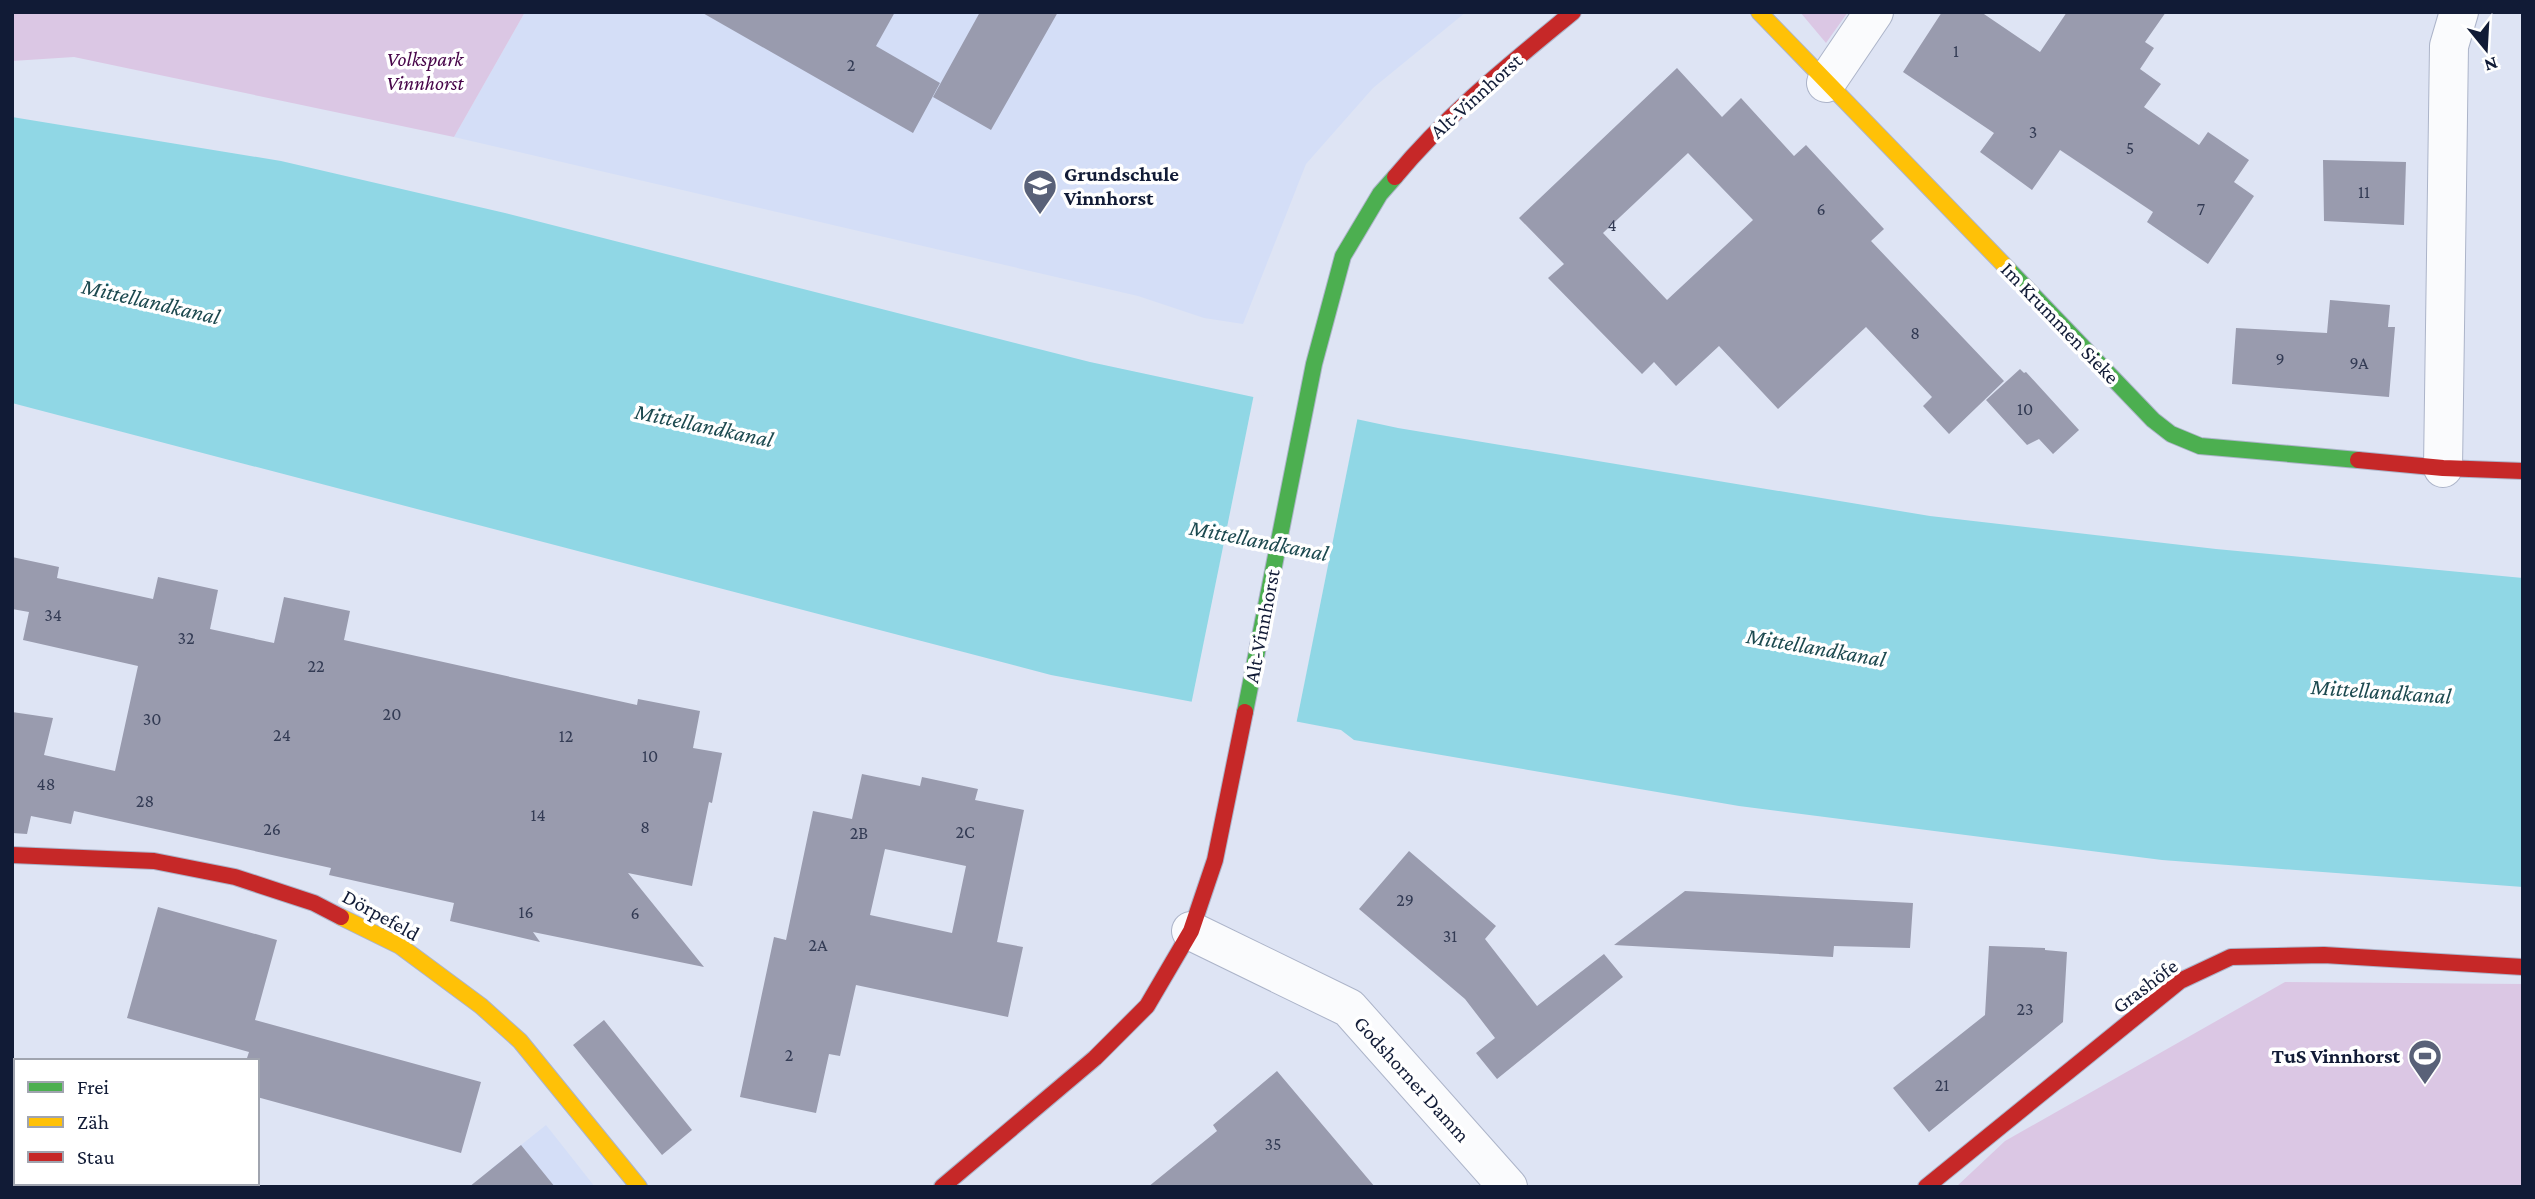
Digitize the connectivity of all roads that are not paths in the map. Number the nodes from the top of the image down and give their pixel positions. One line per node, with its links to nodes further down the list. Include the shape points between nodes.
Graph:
1 (1573, 12): 9 (street, Alt-Vinnhorst, via 1474,94 1420,146 1380,194 1343,256 1314,364 1215,860)
2 (1759, 12): 5 (street, Im Krummen Sieke)
3 (1874, 12): 5 (street)
4 (2459, 12): 6 (street, via 2449,46)
5 (1826, 83): 6 (street, Im Krummen Sieke, via 2171,434 2200,446)
6 (2443, 468): 7 (street, Im Krummen Sieke)
7 (2523, 471)
8 (12, 855): 11 (street, Dörpefeld, via 154,861 235,877 314,903 400,946 520,1041)
9 (1191, 931): 12 (street, Alt-Vinnhorst, via 1147,1006 1095,1058); 13 (street, Godshorner Damm, via 1349,1008)
10 (2523, 967): 14 (street, Grashöfe, via 2324,955 2231,957 2180,981)
11 (639, 1187)
12 (942, 1187)
13 (1508, 1187)
14 (1926, 1187)

